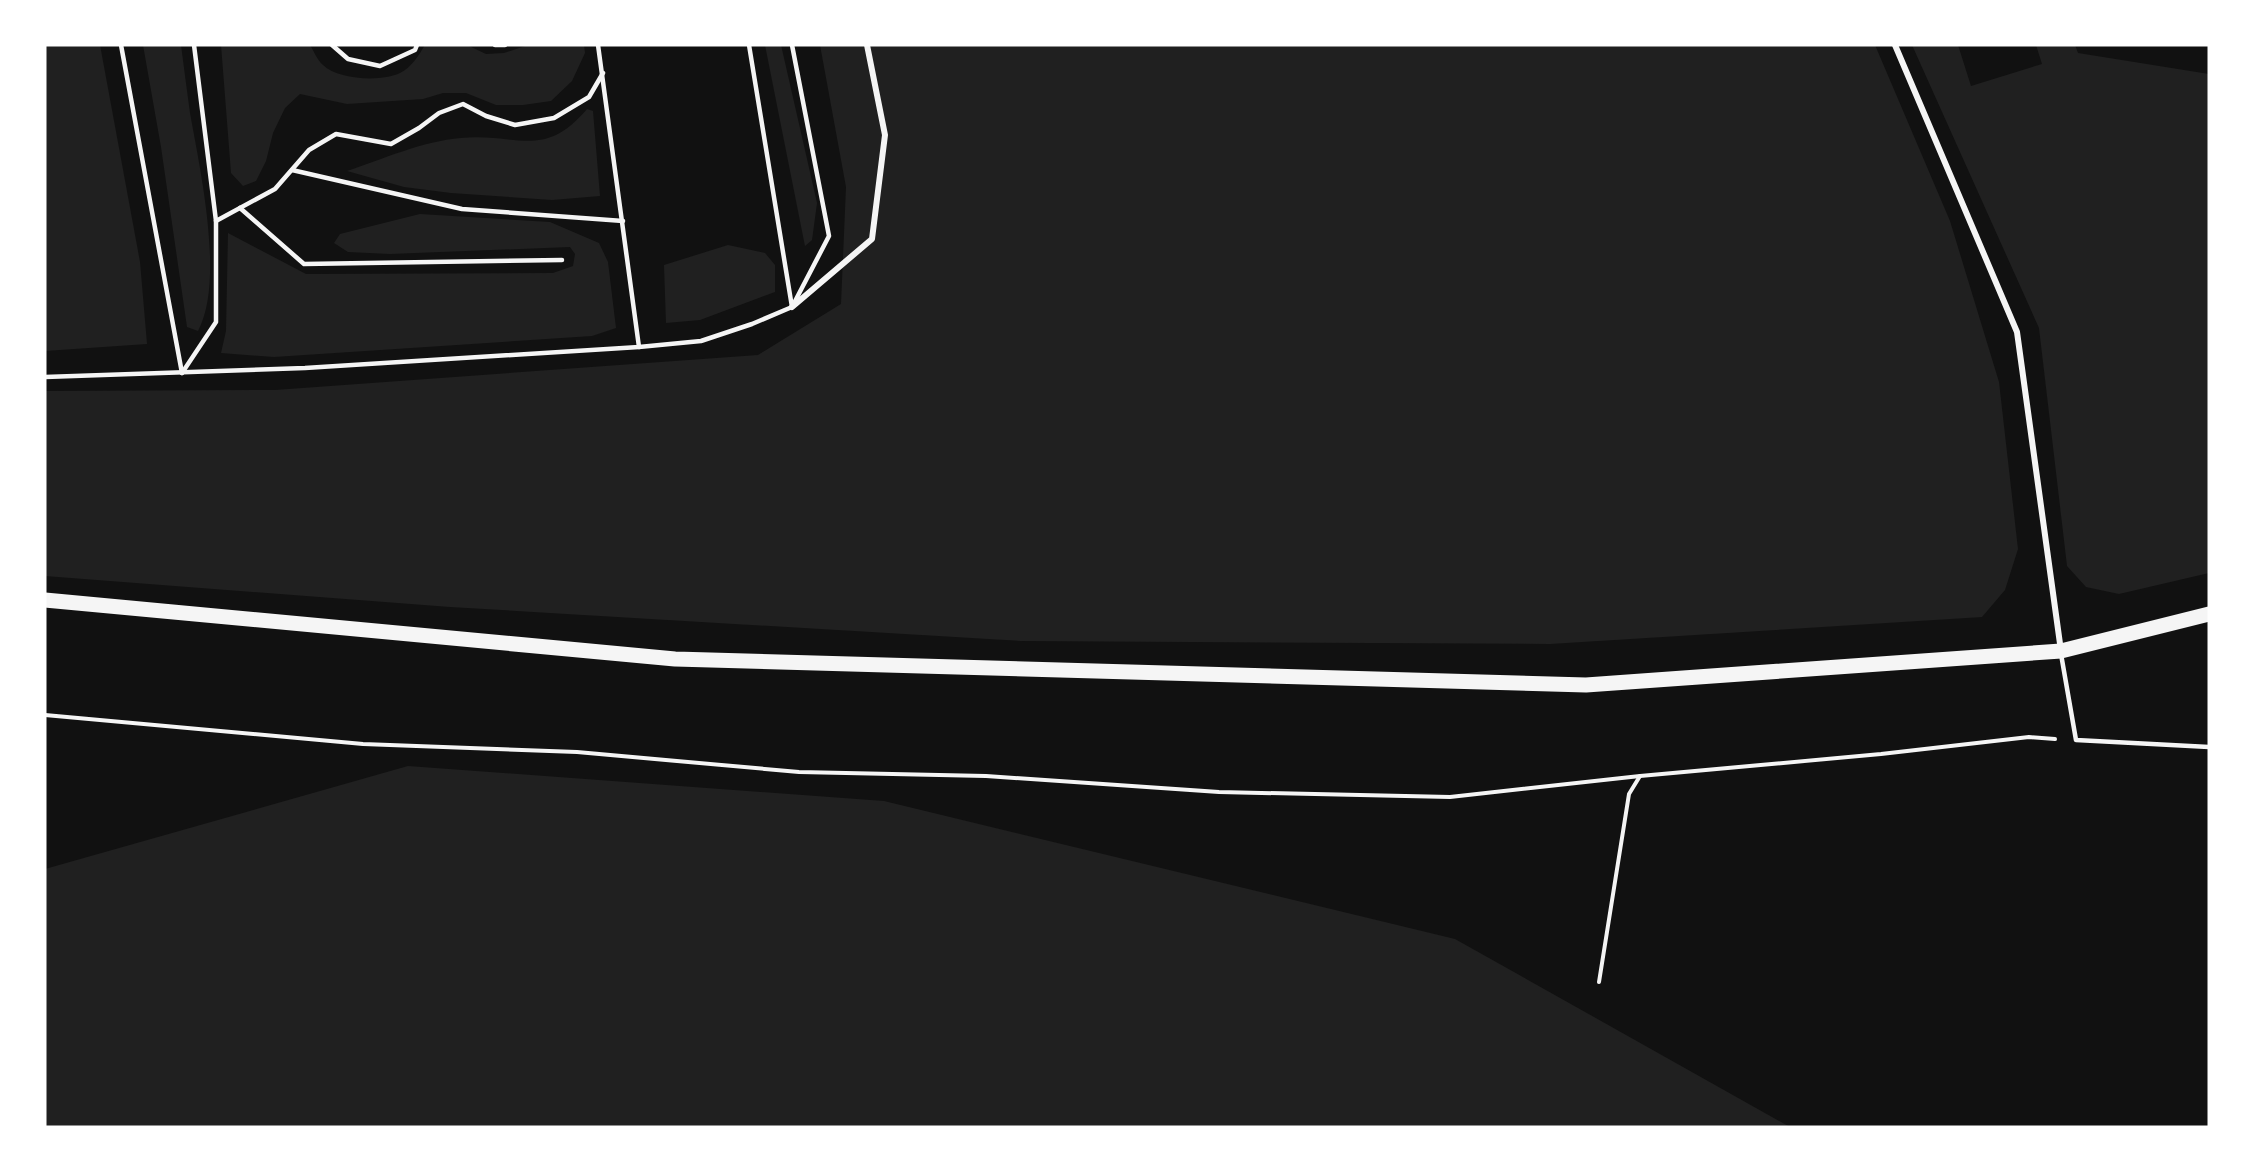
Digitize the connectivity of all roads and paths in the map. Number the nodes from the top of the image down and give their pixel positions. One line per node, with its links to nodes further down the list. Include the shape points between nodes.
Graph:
1 (121, 45): 20 (lane)
2 (194, 45): 15 (lane)
3 (332, 45): 4 (lane, via 348,59 380,66 415,50)
4 (417, 45)
5 (495, 45): 6 (lane)
6 (505, 45)
7 (598, 45): 12 (lane)
8 (749, 45): 18 (lane)
9 (792, 45): 18 (lane, via 829,236)
10 (867, 45): 18 (street, via 885,135 872,239)
11 (1895, 45): 24 (street, via 2017,332)
12 (603, 73): 13 (lane, via 589,97 554,118 515,124 463,104 440,113 391,144 336,134 309,150); 16 (lane)
13 (292, 170): 14 (lane, via 275,189); 16 (lane, via 462,209)
14 (240, 208): 15 (lane); 17 (lane, via 304,264)
15 (216, 221): 20 (lane, via 216,322)
16 (623, 221): 19 (lane)
17 (562, 260)
18 (792, 307): 19 (lane, via 701,340)
19 (639, 347): 20 (lane)
20 (182, 373): 21 (lane)
21 (45, 377)
22 (45, 600): 24 (main road, via 675,659 1586,685)
23 (2209, 614): 24 (main road)
24 (2061, 651): 26 (lane)
25 (45, 715): 28 (path, via 363,744 578,752 799,772 986,776 1219,792 1450,796)
26 (2076, 740): 27 (lane); 28 (path, via 2029,737)
27 (2209, 747)
28 (1640, 776): 29 (path, via 1629,794)
29 (1599, 982)

